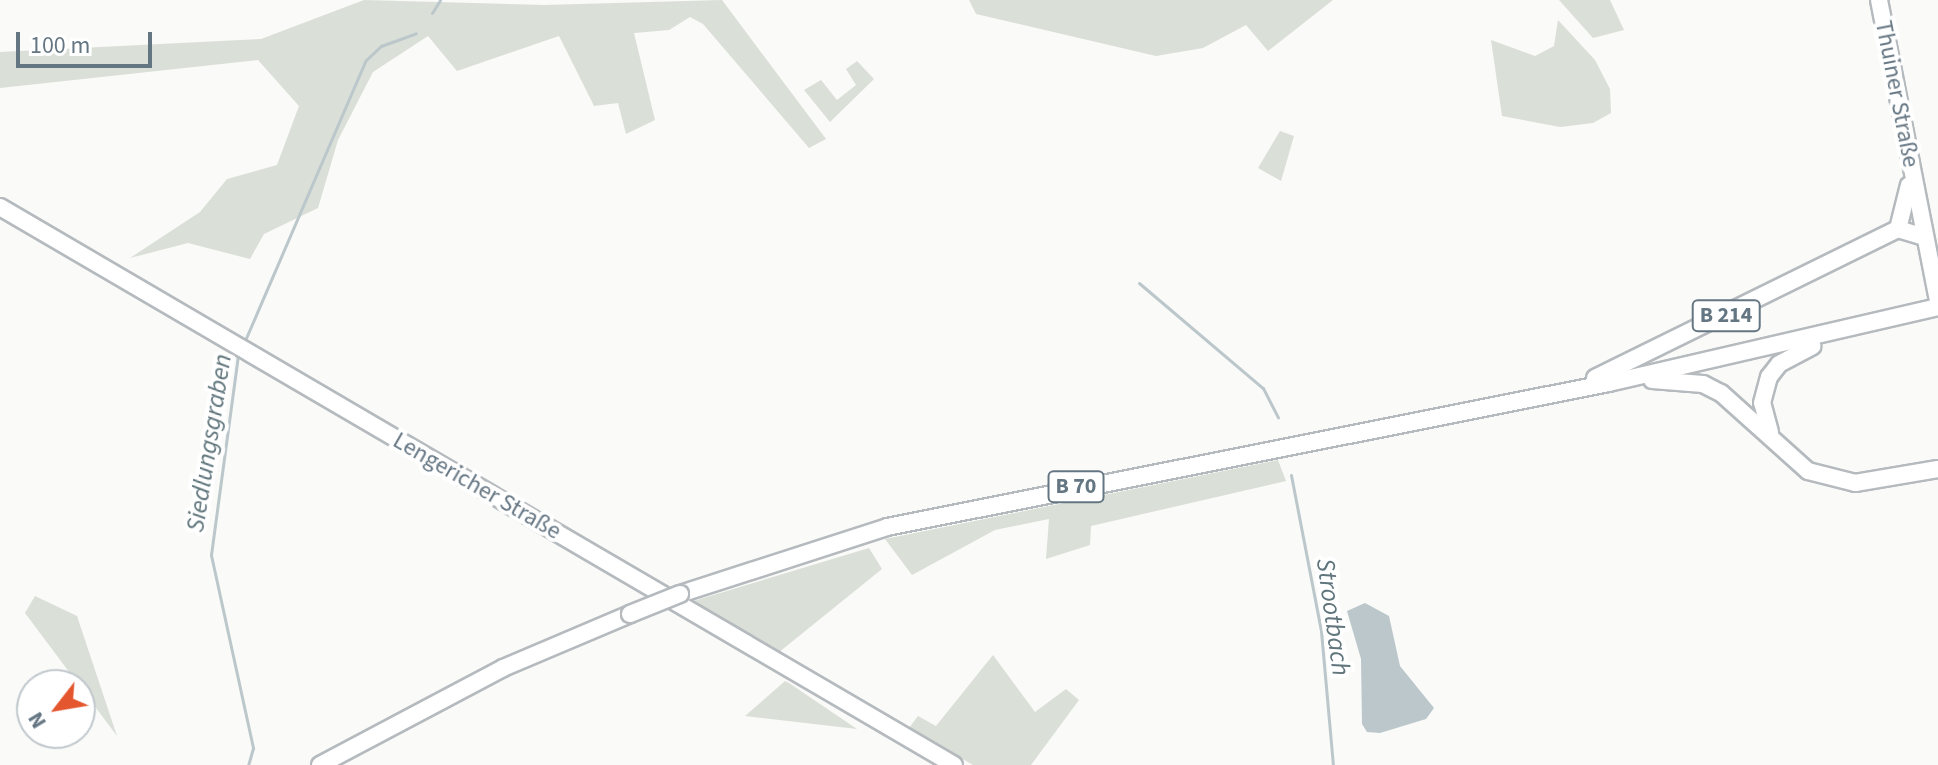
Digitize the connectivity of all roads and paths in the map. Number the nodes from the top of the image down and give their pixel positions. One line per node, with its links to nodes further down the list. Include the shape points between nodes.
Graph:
1 (1879, 0): 2 (main road, Thuiner Straße)
2 (1911, 169): 4 (main road, Thuiner Straße); 5 (main road, via 1907,212)
3 (0, 207): 16 (main road, Lengericher Straße)
4 (1930, 218): 6 (main road, Thuiner Straße)
5 (1898, 229): 6 (main road); 10 (main road, B 214, via 1644,357)
6 (1925, 237): 7 (main road, Thuiner Straße)
7 (1938, 304): 8 (main road, B 70)
8 (1871, 325): 9 (main road, B 70); 11 (main road, B 214, via 1779,364 1762,403)
9 (1609, 383): 10 (main road, B 70); 11 (main road, via 1703,384 1740,404)
10 (1550, 394): 15 (main road, B 70, bridge, via 830,541 680,594 503,668)
11 (1774, 441): 14 (main road, via 1808,471 1830,478 1877,482)
12 (1938, 463): 14 (main road)
13 (1938, 469): 14 (main road)
14 (1919, 473)
15 (320, 765)
16 (954, 765)

